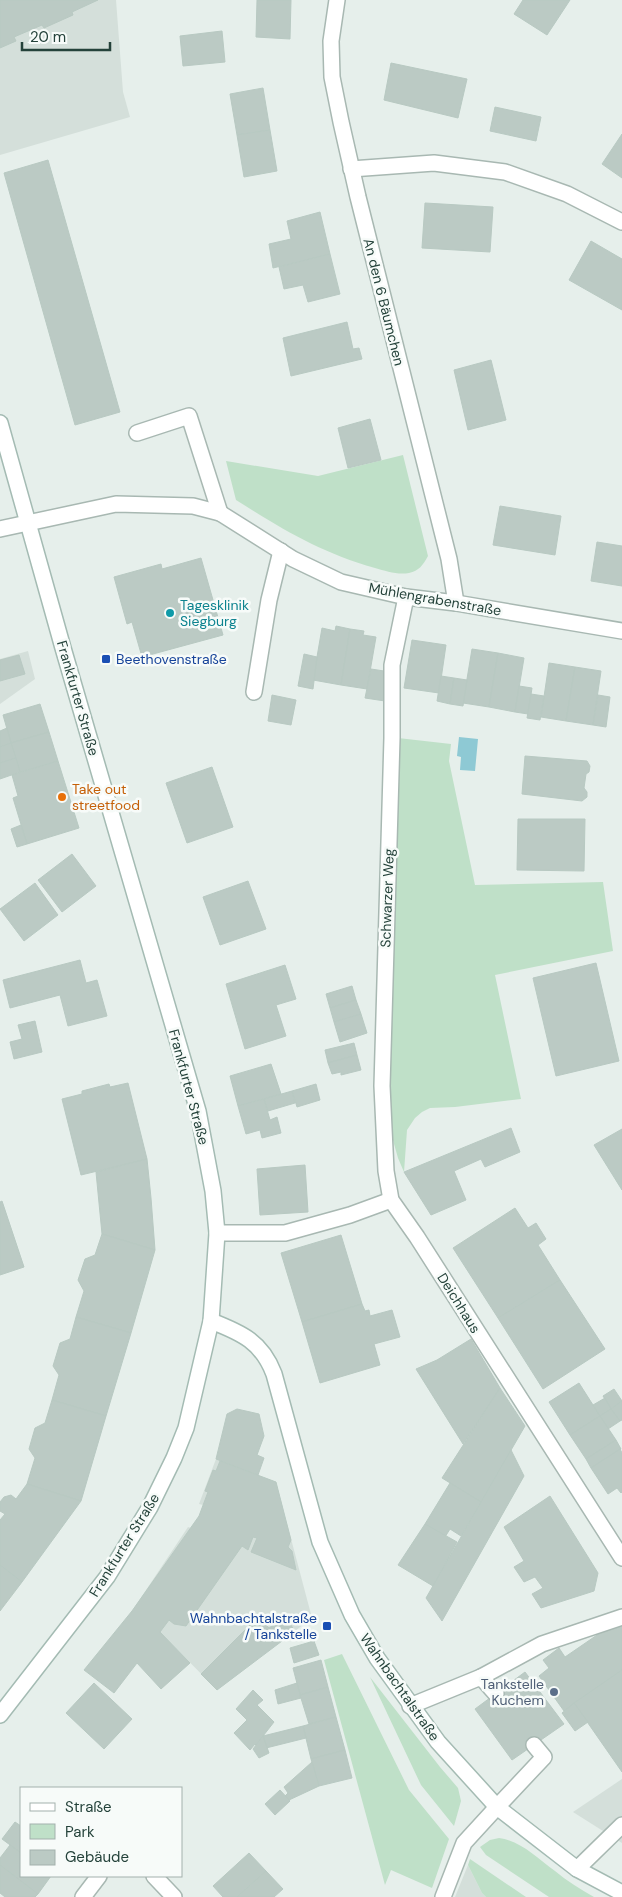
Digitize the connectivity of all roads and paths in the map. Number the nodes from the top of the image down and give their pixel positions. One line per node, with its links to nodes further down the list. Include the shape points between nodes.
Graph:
1 (337, 0): 2 (street, An den 6 Bäumchen, via 332,77)
2 (351, 169): 3 (street, via 434,163 505,172 567,194); 11 (street, An den 6 Bäumchen, via 449,559)
3 (622, 222)
4 (0, 423): 7 (street, Frankfurter Straße)
5 (137, 433): 6 (street, via 189,416)
6 (220, 513): 7 (street, Mühlengrabenstraße, via 192,506 116,504); 9 (street, Mühlengrabenstraße)
7 (28, 523): 8 (street); 15 (street, Frankfurter Straße, via 198,1111 213,1191)
8 (0, 530)
9 (281, 551): 10 (street, Mühlengrabenstraße, via 341,582); 13 (street, via 269,600)
10 (406, 597): 11 (street, Mühlengrabenstraße); 14 (street, Schwarzer Weg, via 392,665 382,1086 386,1171)
11 (456, 603): 12 (street, Mühlengrabenstraße)
12 (622, 631)
13 (254, 692)
14 (391, 1200): 15 (street, via 285,1233); 17 (street, Deichhaus)
15 (217, 1233): 16 (street, Frankfurter Straße)
16 (211, 1320): 21 (street, Wahnbachtalstraße, via 255,1344 268,1358 320,1542 352,1615); 22 (street, Frankfurter Straße, via 186,1428 150,1507 107,1577)
17 (622, 1558)
18 (622, 1617): 19 (street, via 542,1644)
19 (481, 1676): 20 (street); 21 (street)
20 (496, 1694)
21 (410, 1706): 24 (street, Wahnbachtalstraße)
22 (0, 1715)
23 (534, 1745): 24 (street, via 544,1758)
24 (496, 1807): 26 (street, Wahnbachtalstraße); 32 (street, via 464,1843)
25 (622, 1825): 26 (street)
26 (577, 1869): 29 (street, Wahnbachtalstraße)
27 (97, 1877): 30 (street)
28 (155, 1877): 31 (street)
29 (622, 1893)
30 (83, 1897)
31 (174, 1897)
32 (443, 1897)

